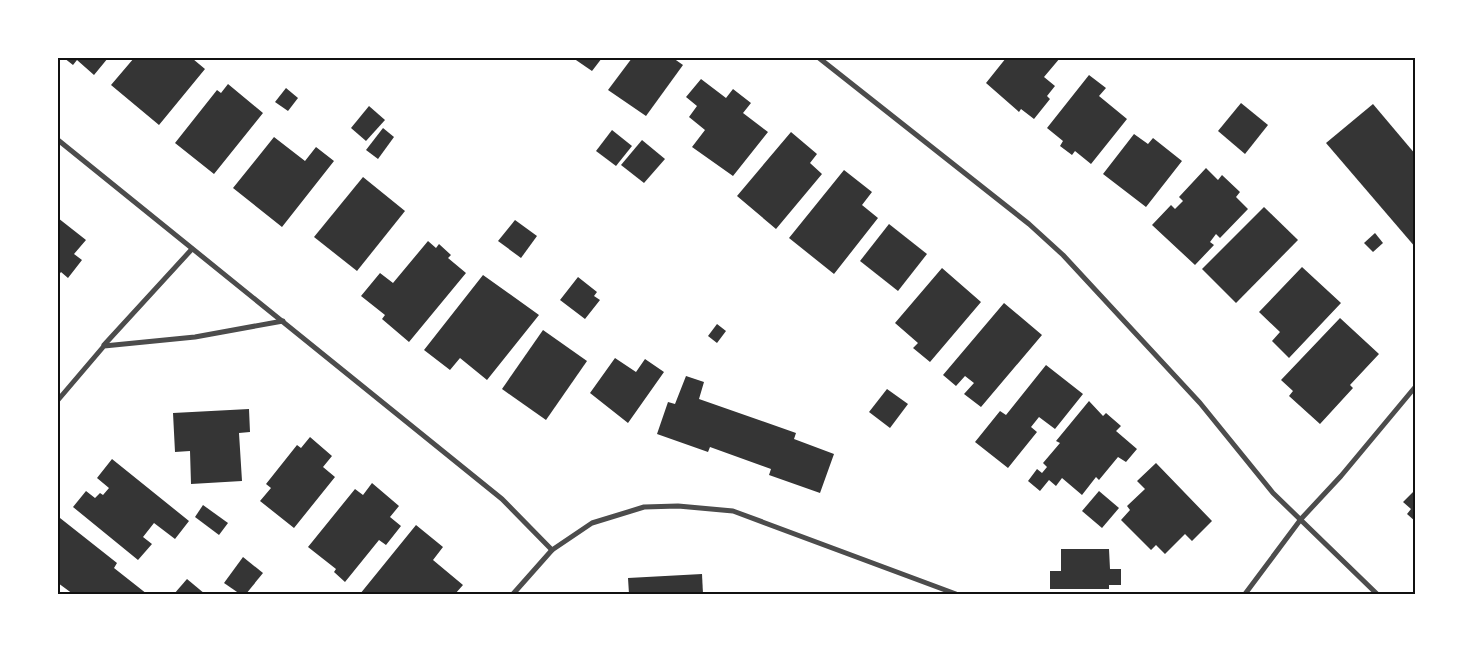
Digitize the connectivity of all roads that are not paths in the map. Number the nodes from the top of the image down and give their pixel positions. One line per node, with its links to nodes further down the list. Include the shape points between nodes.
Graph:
1 (819, 58): 8 (street, via 1029,224 1062,255 1200,403 1273,493)
2 (58, 140): 3 (street)
3 (192, 249): 4 (street); 5 (street)
4 (283, 321): 5 (street, via 195,337); 9 (street, via 502,499)
5 (104, 346): 7 (street)
6 (1416, 386): 8 (street)
7 (58, 400)
8 (1301, 519): 12 (street); 13 (street)
9 (552, 550): 10 (street); 11 (street, via 592,523 644,507 678,506 733,511)
10 (513, 594)
11 (956, 594)
12 (1245, 594)
13 (1377, 594)

